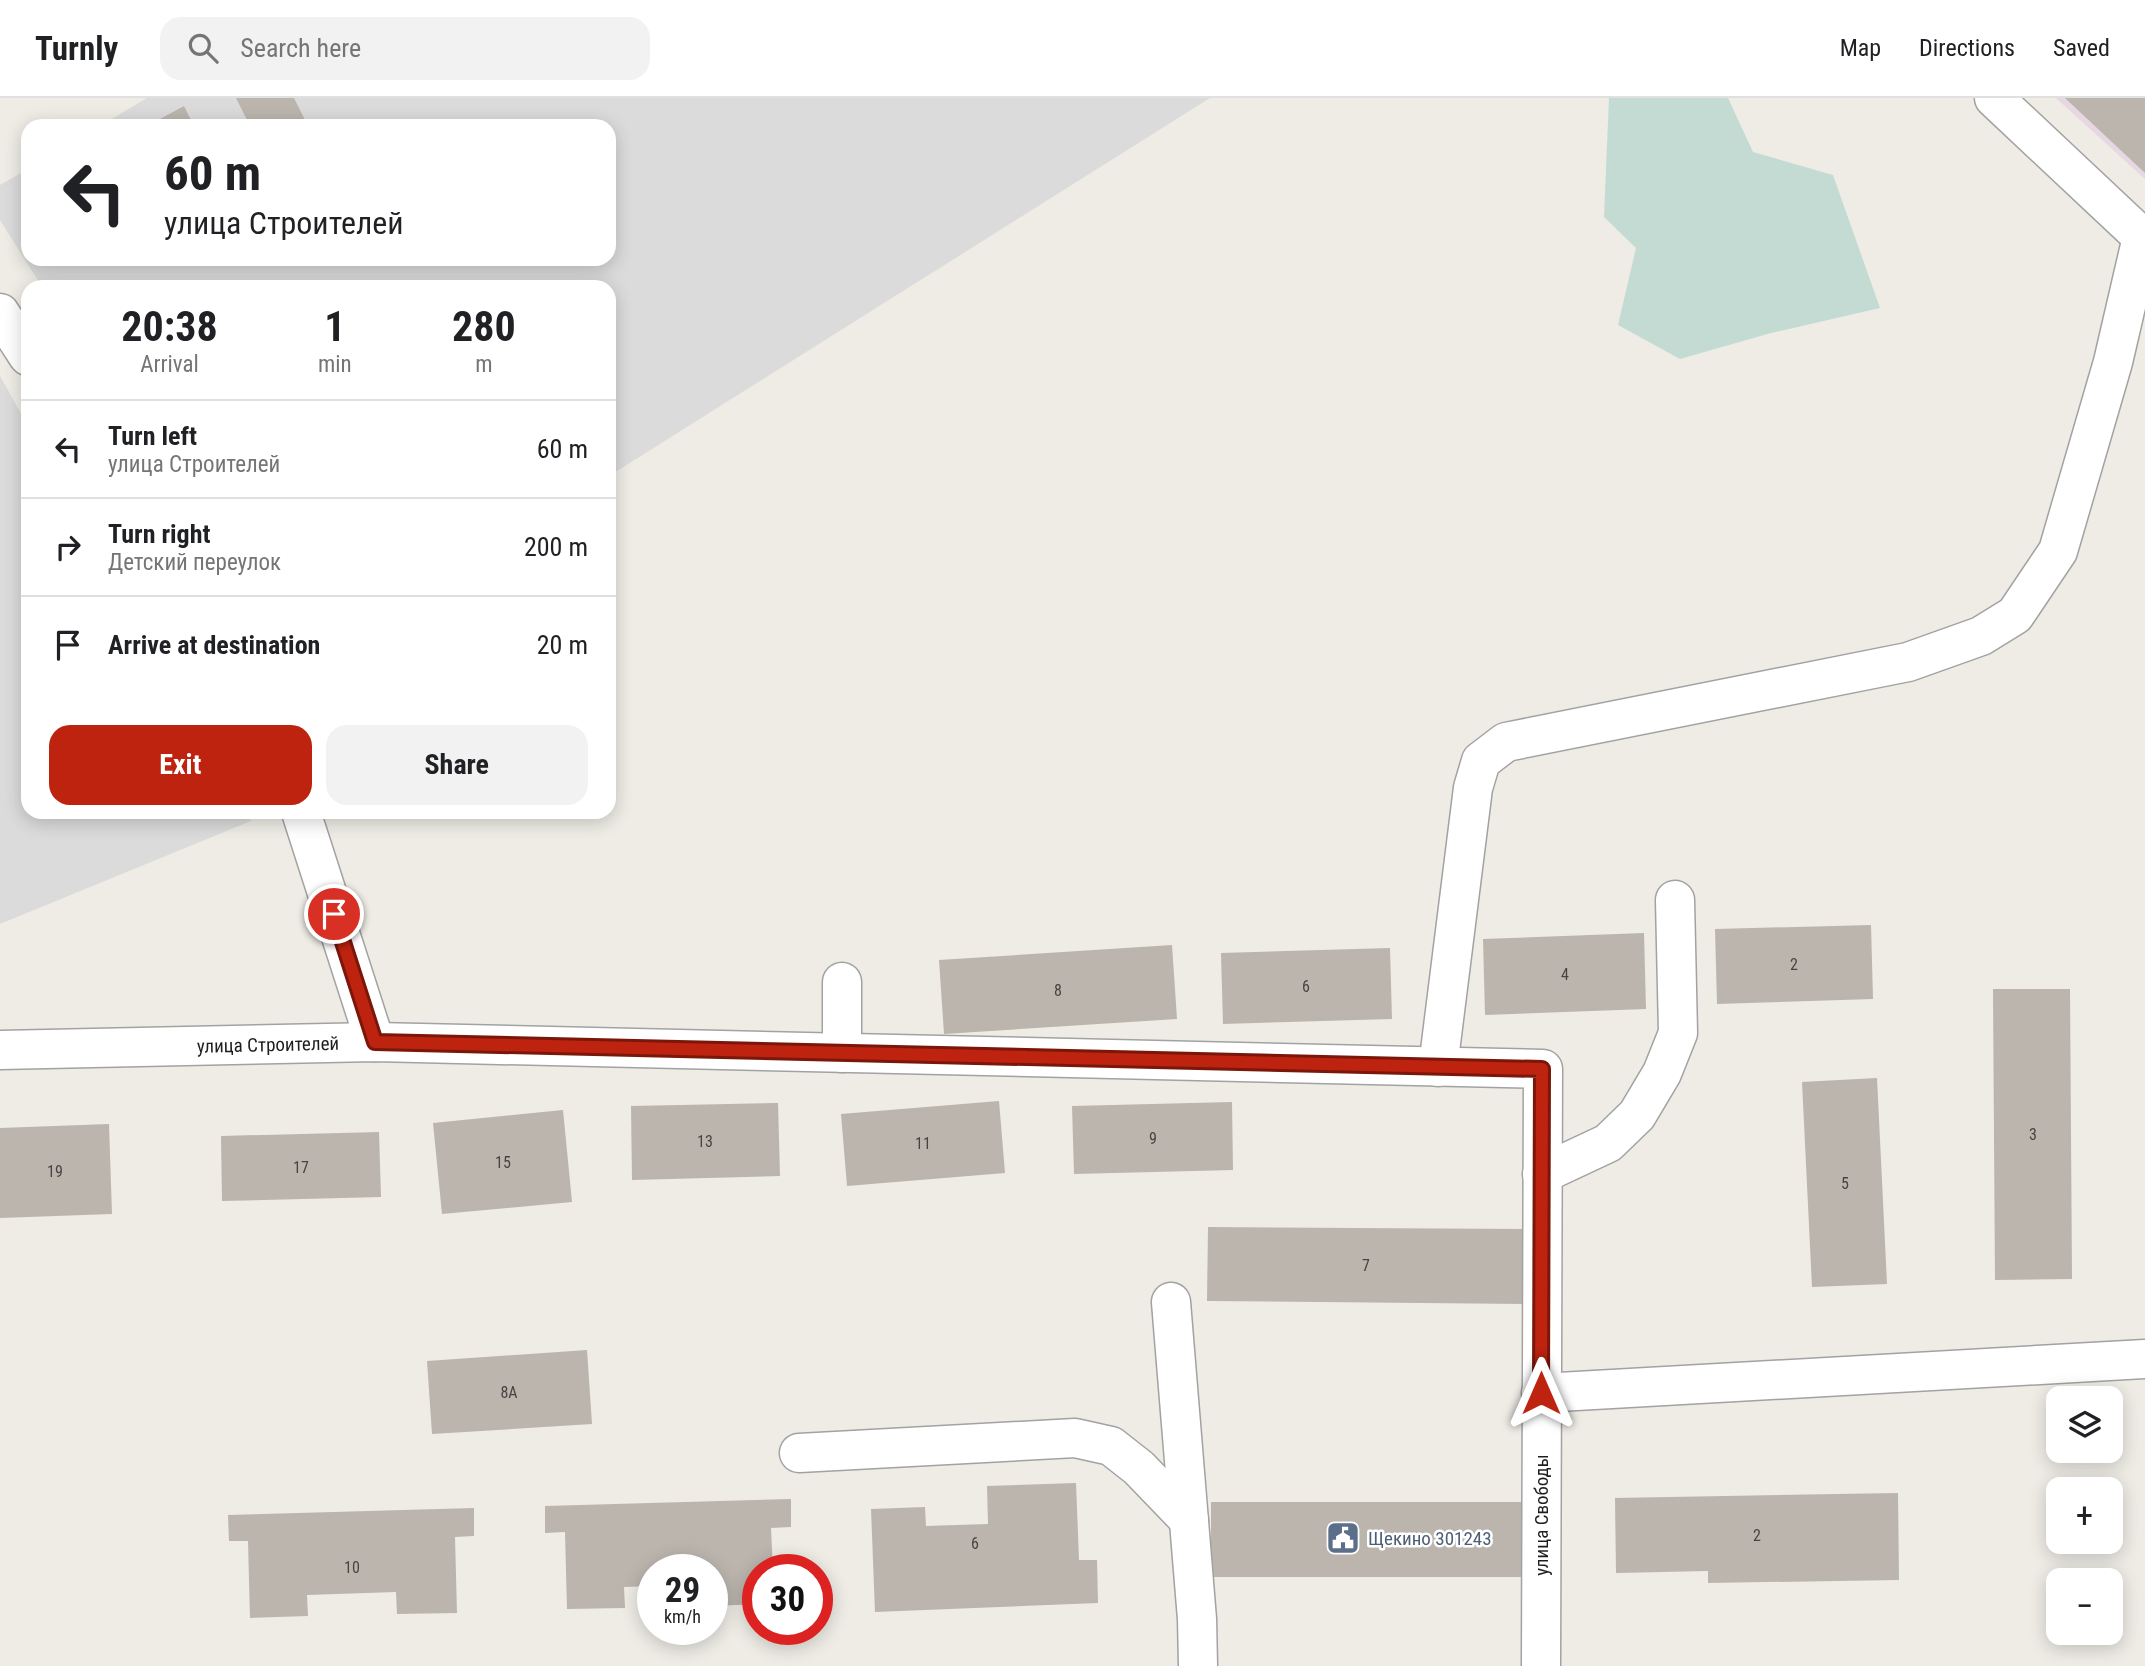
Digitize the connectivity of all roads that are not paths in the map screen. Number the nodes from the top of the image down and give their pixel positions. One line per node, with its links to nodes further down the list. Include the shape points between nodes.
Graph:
1 (1994, 98): 2 (street)
2 (2144, 235): 11 (street, via 2058,551 2015,615 1981,636 1908,662 1506,742 1481,761 1472,788)
3 (0, 313): 4 (street)
4 (21, 345)
5 (303, 819): 8 (street)
6 (1675, 900): 13 (street, via 1678,1033 1662,1073 1637,1115 1608,1143)
7 (842, 982): 10 (street)
8 (375, 1042): 9 (street, улица Строителей); 10 (street, улица Строителей)
9 (0, 1050)
10 (842, 1053): 11 (street, улица Строителей)
11 (1438, 1067): 12 (street, улица Строителей)
12 (1542, 1069): 13 (street, улица Свободы)
13 (1542, 1174): 16 (street, улица Свободы)
14 (1171, 1302): 18 (street)
15 (2145, 1359): 16 (street)
16 (1541, 1393): 20 (street, улица Свободы)
17 (799, 1453): 18 (street, via 1074,1438 1111,1446)
18 (1189, 1520): 19 (street)
19 (1198, 1666)
20 (1541, 1666)

